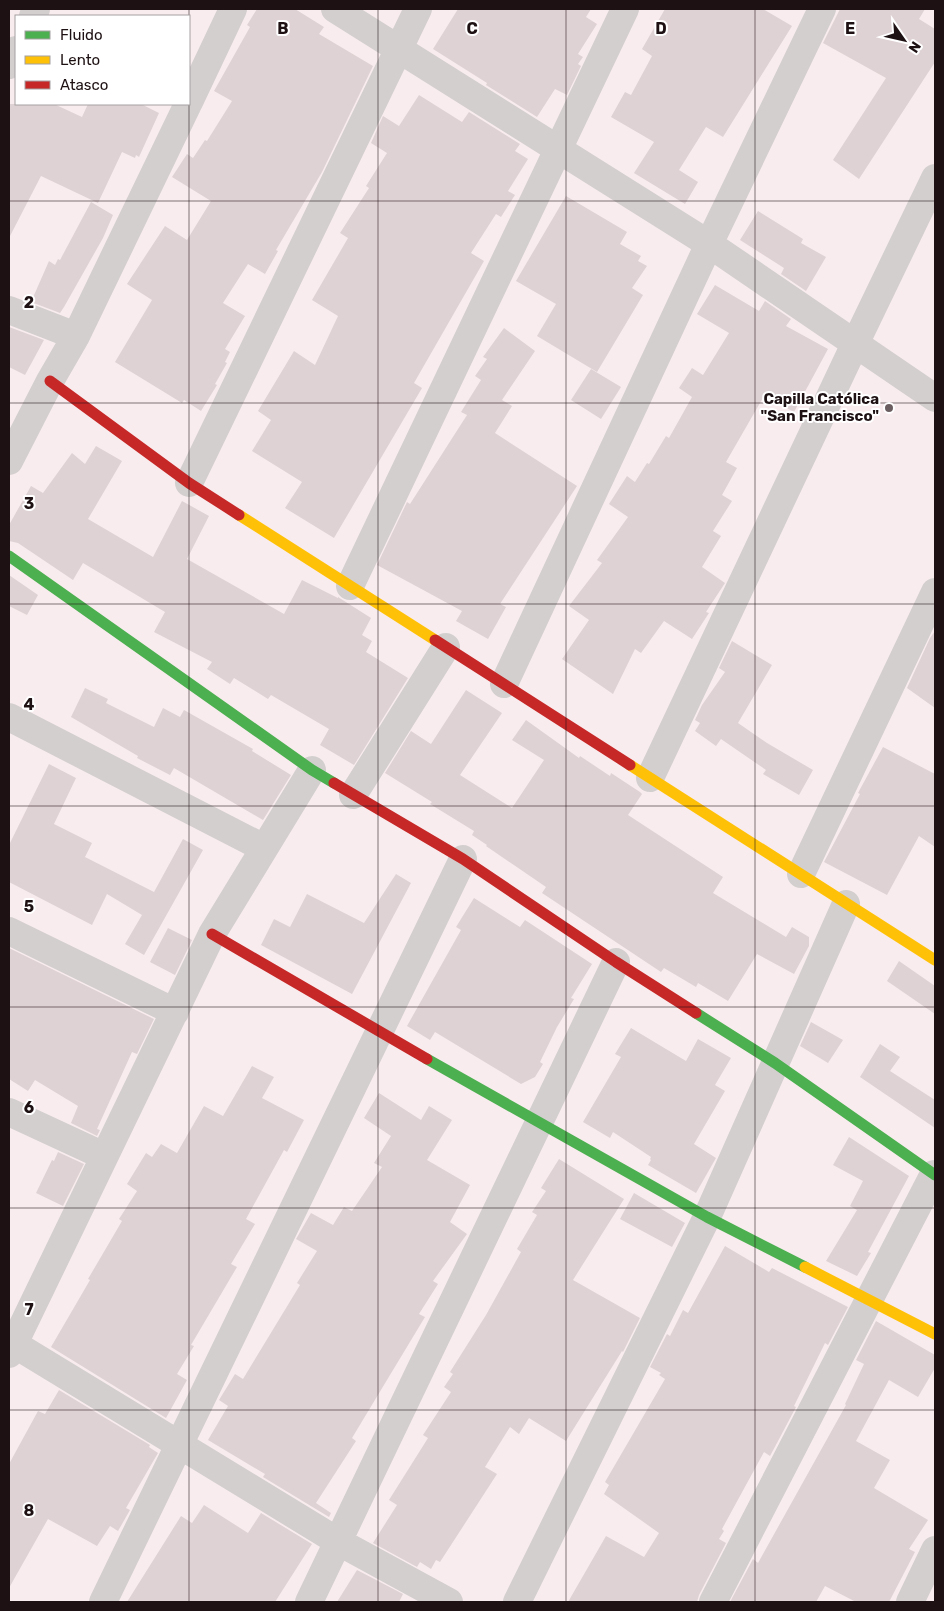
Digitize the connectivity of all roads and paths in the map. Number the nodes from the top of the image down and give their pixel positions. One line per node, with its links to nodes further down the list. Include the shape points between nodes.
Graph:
1 (233, 9): 9 (street)
2 (335, 9): 6 (street)
3 (418, 9): 6 (street)
4 (625, 9): 11 (street)
5 (822, 9): 13 (street)
6 (399, 49): 11 (street); 20 (street)
7 (15, 52): 8 (street)
8 (9, 65)
9 (190, 99)
10 (187, 105): 15 (street)
11 (558, 149): 13 (street); 22 (street)
12 (935, 178): 16 (street)
13 (709, 244): 16 (street); 25 (street)
14 (9, 310): 15 (street)
15 (76, 336): 17 (street)
16 (855, 344): 18 (street); 28 (street)
17 (50, 381): 19 (street); 20 (street)
18 (935, 398)
19 (9, 461)
20 (189, 483): 22 (street)
21 (9, 556): 27 (street)
22 (350, 586): 24 (street)
23 (935, 592): 32 (street)
24 (446, 647): 25 (street); 29 (street)
25 (504, 684): 28 (street)
26 (9, 716): 30 (street)
27 (312, 770): 29 (street); 30 (street)
28 (650, 778): 32 (street)
29 (354, 795): 31 (street)
30 (264, 848): 35 (street)
31 (463, 859): 37 (street); 39 (street)
32 (801, 874): 33 (street)
33 (846, 904): 36 (street); 40 (street)
34 (9, 931): 38 (street)
35 (212, 934): 38 (street); 39 (street)
36 (935, 959)
37 (616, 962): 40 (street); 42 (street)
38 (174, 1012): 43 (street)
39 (380, 1033): 42 (street); 49 (street)
40 (775, 1063): 44 (street); 45 (street)
41 (9, 1112): 43 (street)
42 (541, 1122): 45 (street); 50 (street)
43 (104, 1156): 48 (street)
44 (934, 1174): 46 (street)
45 (707, 1217): 46 (street); 55 (street)
46 (869, 1300): 47 (street); 56 (street)
47 (935, 1334)
48 (10, 1346): 49 (street)
49 (180, 1444): 50 (street); 52 (street)
50 (339, 1542): 53 (street); 54 (street)
51 (935, 1550): 57 (street)
52 (102, 1602)
53 (310, 1602)
54 (449, 1602)
55 (517, 1602)
56 (714, 1602)
57 (910, 1602)

